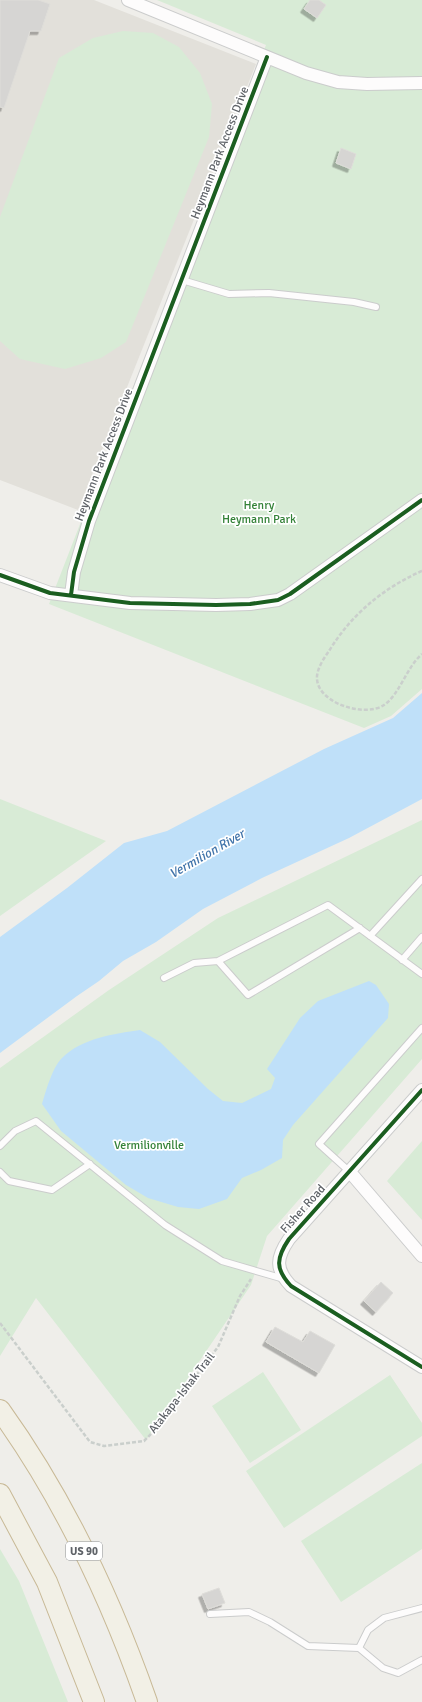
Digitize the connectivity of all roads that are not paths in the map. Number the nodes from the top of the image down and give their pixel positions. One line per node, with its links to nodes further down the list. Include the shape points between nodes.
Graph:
1 (130, 0): 2 (street)
2 (267, 57): 3 (street, via 306,73 338,82); 4 (street, Heymann Park Access Drive)
3 (422, 83)
4 (182, 280): 5 (lane, via 229,294 269,293 354,302); 8 (street, Heymann Park Access Drive, via 89,521 74,572)
5 (376, 307)
6 (422, 500): 8 (street, via 278,600 258,604 216,605 130,603)
7 (0, 574): 8 (street, via 50,593)
8 (71, 595)
9 (422, 880): 11 (lane)
10 (360, 928): 11 (lane); 14 (lane, via 328,905); 14 (lane, via 248,995)
11 (370, 936): 13 (lane)
12 (422, 937): 13 (lane)
13 (402, 960): 15 (lane)
14 (218, 961): 16 (lane, via 194,963)
15 (422, 974)
16 (164, 978)
17 (422, 1028): 22 (lane, via 319,1144)
18 (422, 1090): 22 (street, Fisher Road)
19 (0, 1146): 20 (lane, via 15,1131 36,1121)
20 (90, 1164): 21 (lane, via 52,1190 9,1181); 24 (lane, via 165,1225 222,1261)
21 (0, 1172)
22 (350, 1172): 23 (street); 24 (street, Fisher Road, via 284,1247 279,1262)
23 (422, 1256)
24 (284, 1279): 25 (street, via 291,1286)
25 (422, 1367)
26 (0, 1410): 33 (highway, US 90, via 17,1433 74,1531 116,1622)
27 (0, 1494): 32 (highway, via 47,1582)
28 (422, 1608): 30 (lane, via 384,1618 368,1630)
29 (210, 1614): 30 (lane, via 249,1612 308,1646)
30 (359, 1648): 31 (lane, via 383,1668 398,1673)
31 (422, 1660)
32 (94, 1702)
33 (147, 1702)

